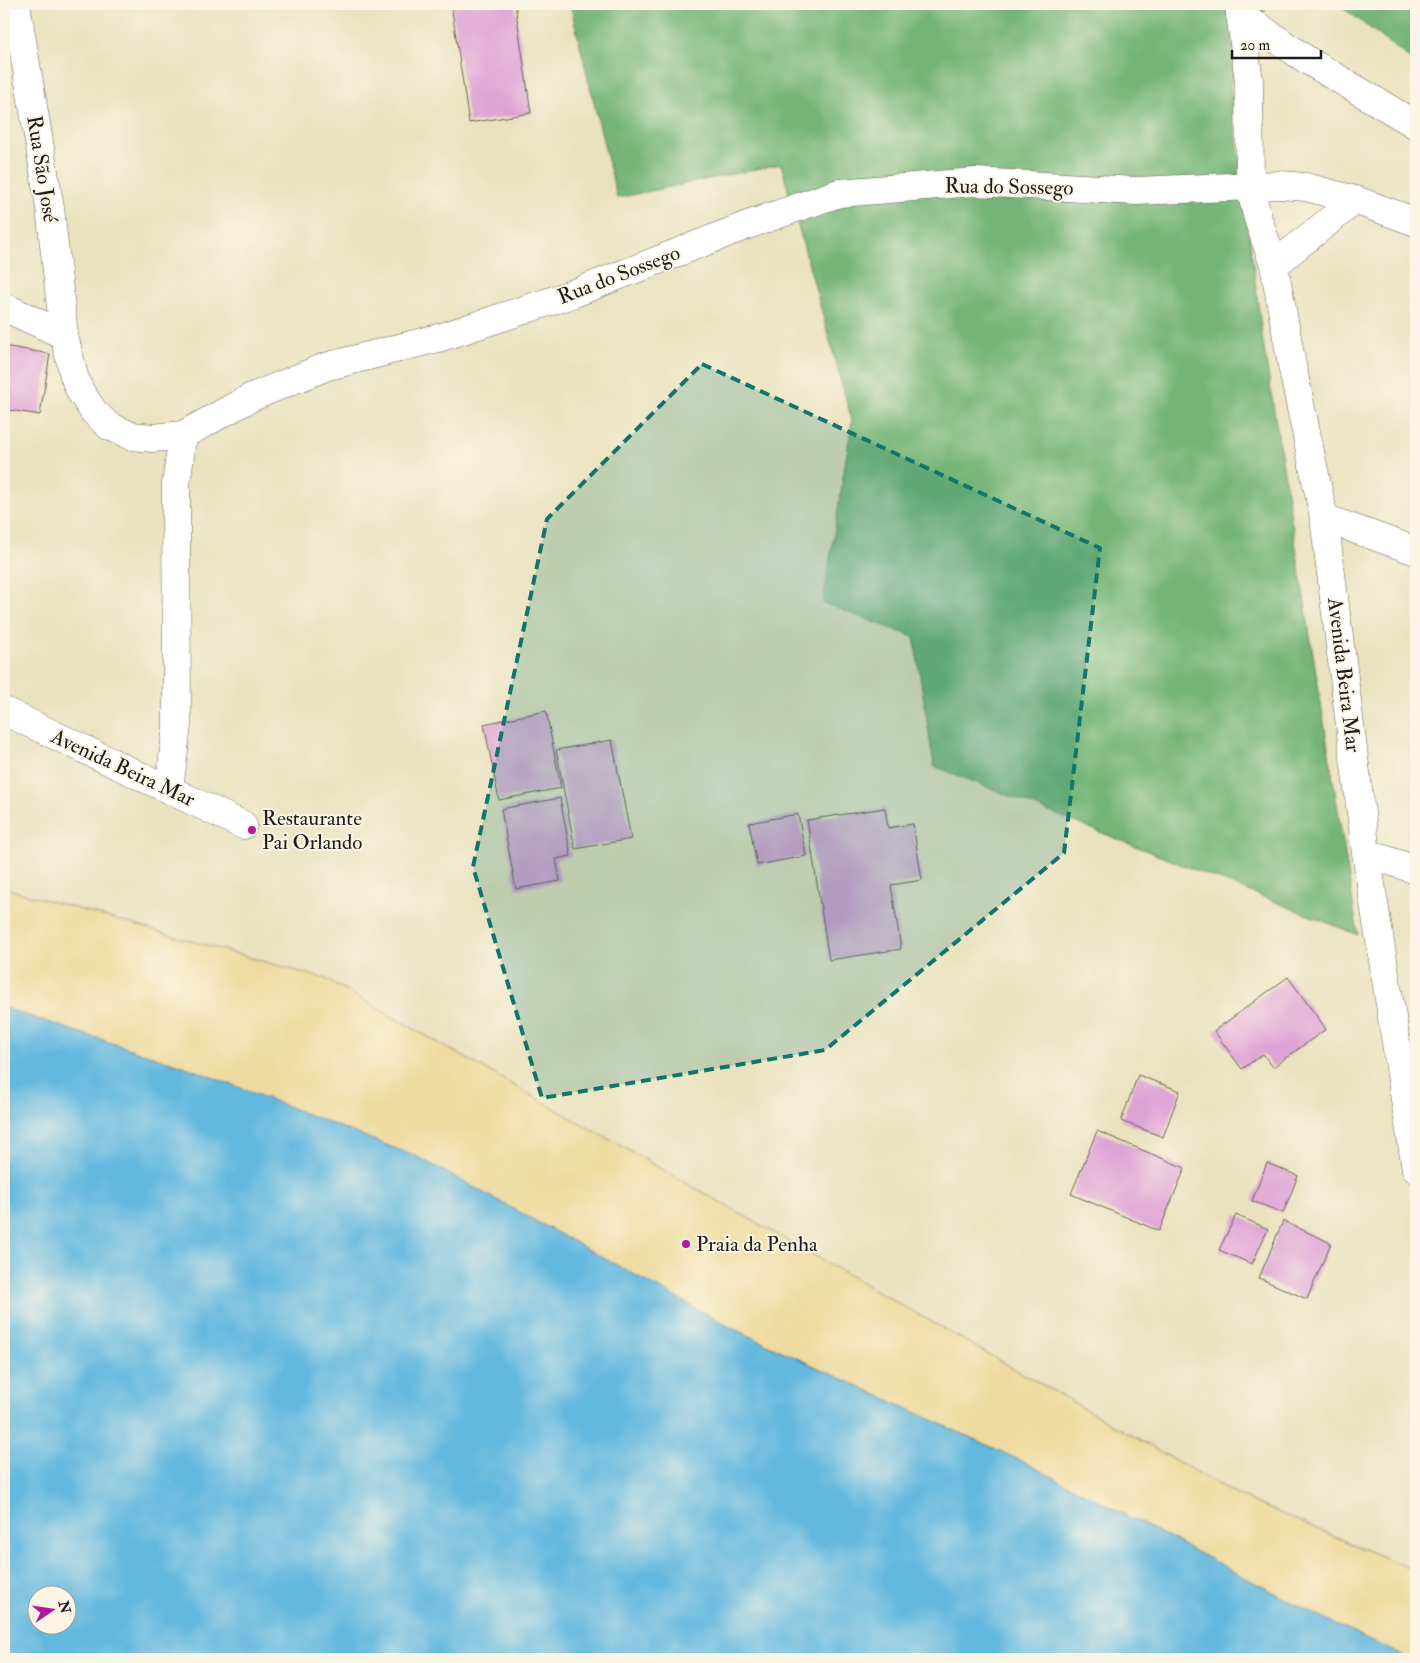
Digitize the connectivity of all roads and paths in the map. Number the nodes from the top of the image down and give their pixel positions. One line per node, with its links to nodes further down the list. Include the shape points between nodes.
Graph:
1 (16, 4): 9 (street, Rua São José, via 50,208)
2 (1239, 9): 3 (street, via 1307,60); 4 (street, Avenida Beira Mar, via 1249,81)
3 (1416, 125)
4 (1250, 187): 5 (street, Rua do Sossego, via 1306,187); 7 (street, Avenida Beira Mar); 10 (street, Rua do Sossego, via 1136,191 975,182 839,194 745,226 572,294 442,337 325,367 252,397)
5 (1355, 200): 6 (street, Rua do Sossego); 7 (street)
6 (1416, 222)
7 (1274, 265): 11 (street, Avenida Beira Mar)
8 (4, 307): 9 (street)
9 (64, 335): 10 (street, Rua do Sossego, via 80,391 94,412 109,426 132,436)
10 (183, 435): 14 (street, via 176,484 177,726)
11 (1324, 518): 12 (street); 16 (street, Avenida Beira Mar)
12 (1416, 551)
13 (4, 711): 14 (street, Avenida Beira Mar)
14 (169, 790): 15 (street, Avenida Beira Mar)
15 (243, 825)
16 (1366, 853): 17 (street); 18 (street, Avenida Beira Mar)
17 (1416, 870)
18 (1416, 1169)

